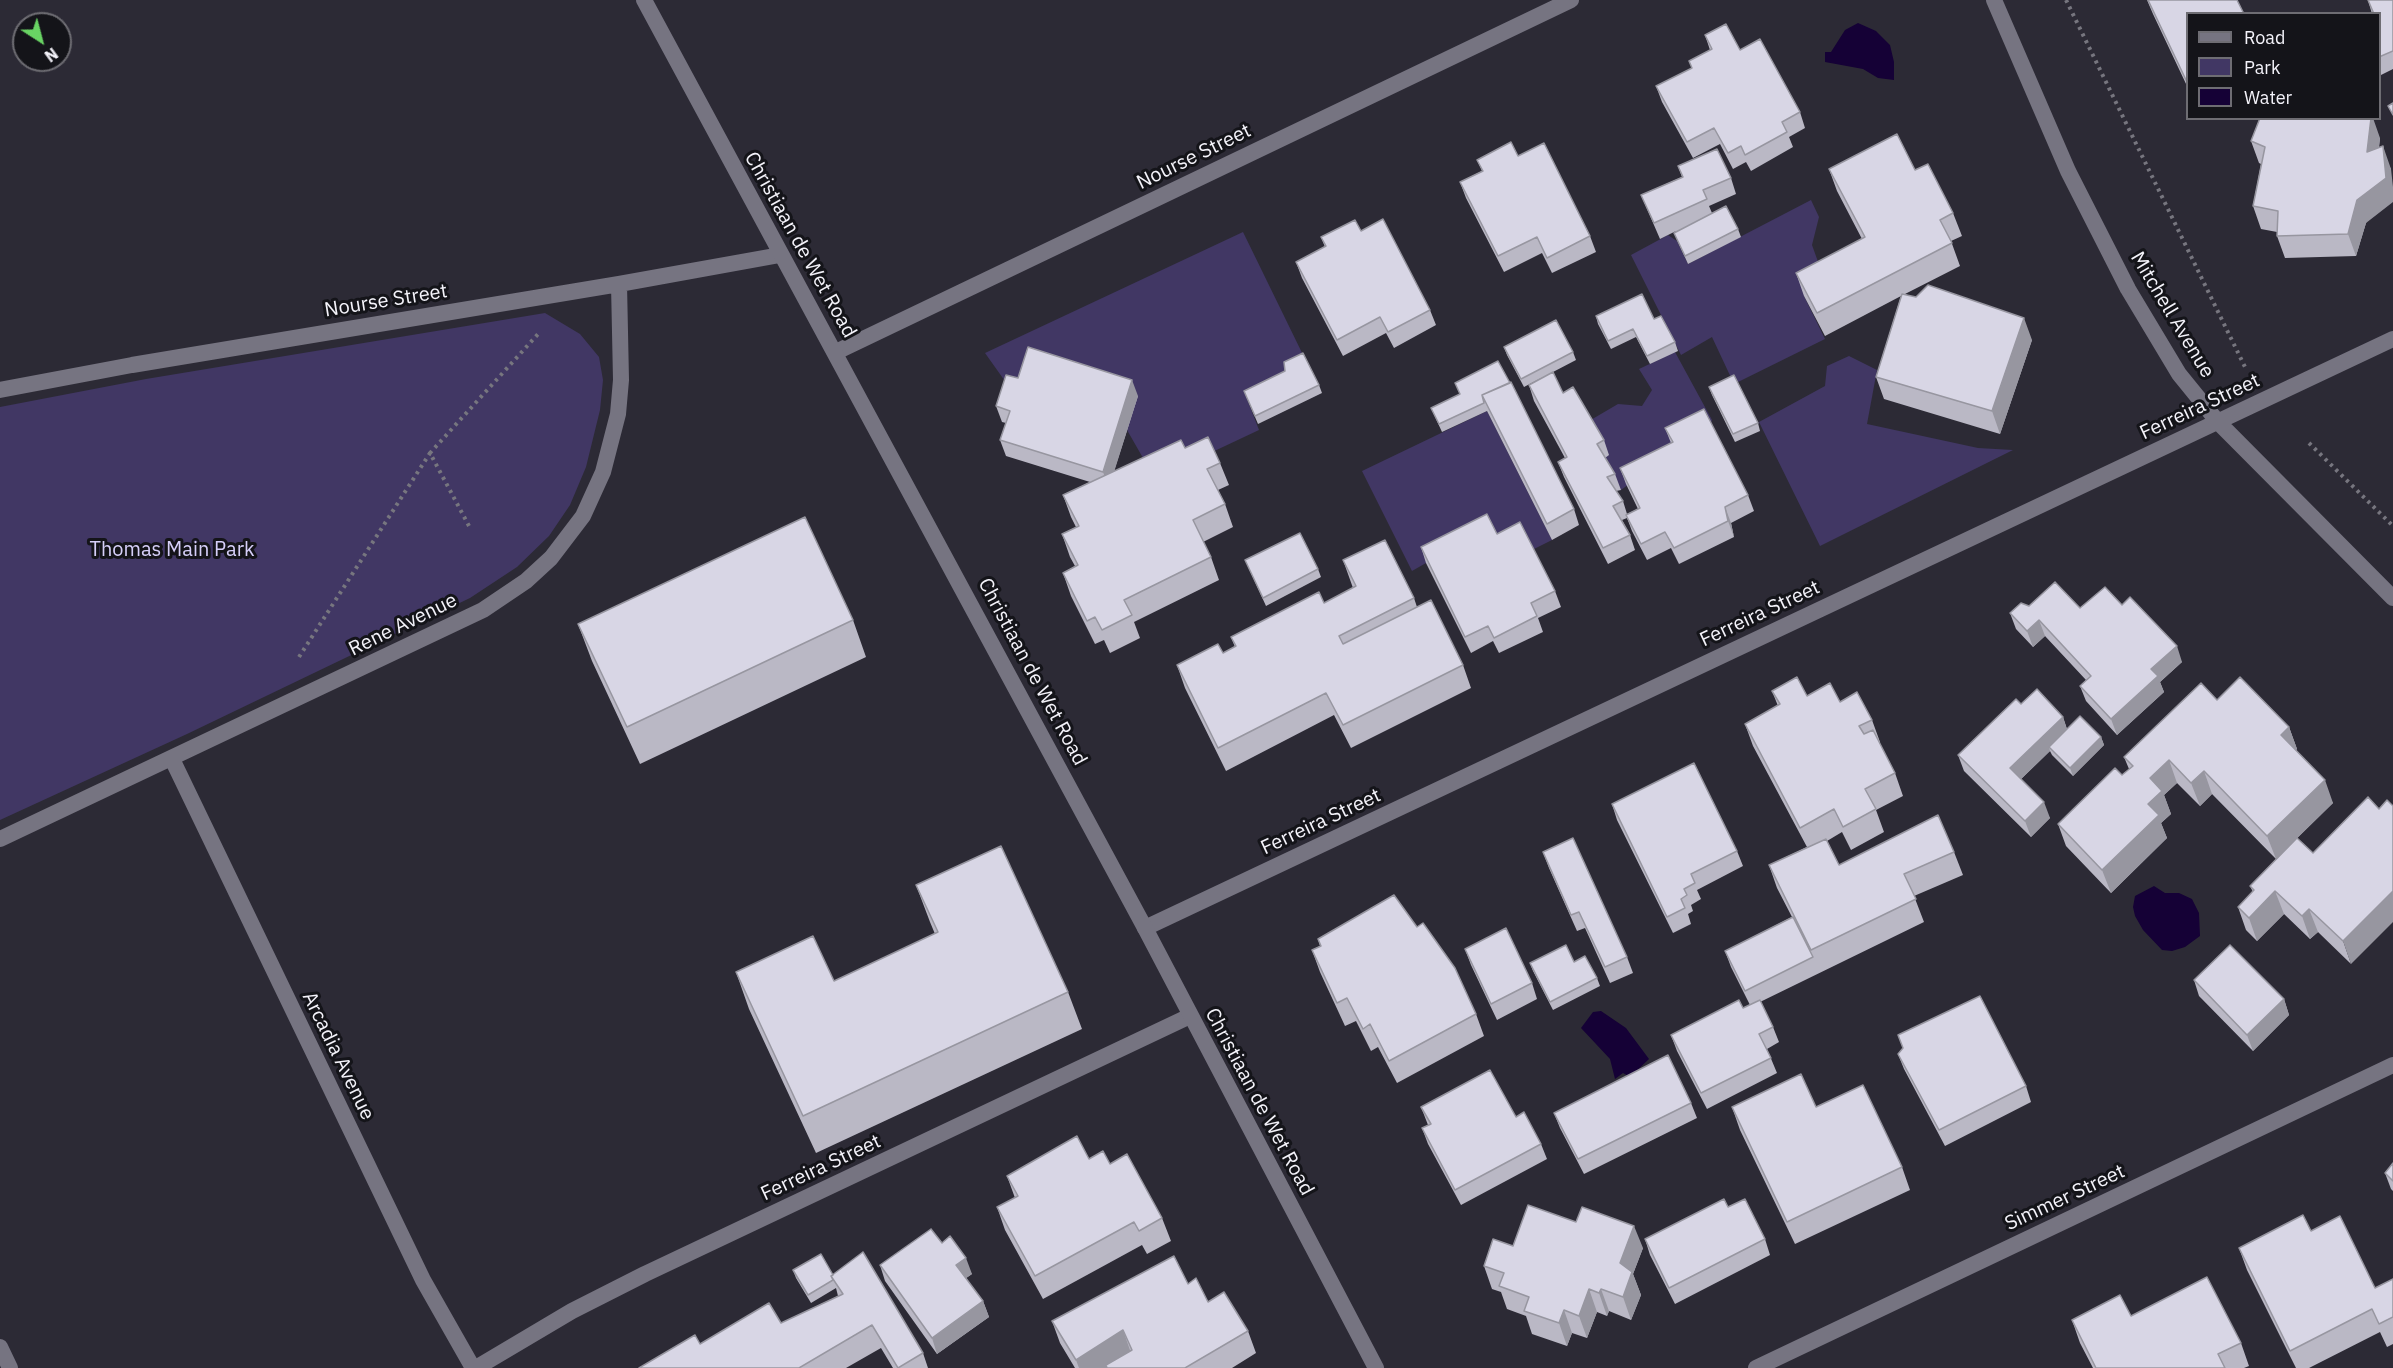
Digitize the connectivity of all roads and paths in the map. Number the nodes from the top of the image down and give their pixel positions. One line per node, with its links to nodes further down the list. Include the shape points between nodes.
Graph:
1 (644, 0): 5 (street, Christiaan de Wet Road)
2 (1571, 0): 9 (street, Nourse Street)
3 (1994, 0): 12 (street, Mitchell Avenue, via 2068,171 2128,289 2179,374)
4 (2066, 0): 10 (path)
5 (780, 255): 6 (street, Nourse Street); 9 (street, Christiaan de Wet Road)
6 (619, 284): 11 (street, Nourse Street); 19 (street, Rene Avenue, via 618,414 603,472 583,516 551,558 526,582 483,610)
7 (540, 333): 14 (path)
8 (2393, 339): 12 (street, Ferreira Street)
9 (836, 352): 21 (street, Christiaan de Wet Road)
10 (2245, 367)
11 (0, 390)
12 (2218, 422): 17 (street, Mitchell Avenue); 21 (street, Ferreira Street)
13 (2309, 443): 15 (path)
14 (429, 453): 16 (path); 18 (path)
15 (2393, 525)
16 (469, 526)
17 (2393, 598)
18 (298, 658)
19 (172, 759): 20 (street, Rene Avenue); 26 (street, Arcadia Avenue, via 423,1280)
20 (0, 839)
21 (1145, 928): 22 (street, Christiaan de Wet Road)
22 (1190, 1016): 26 (street, Ferreira Street, via 645,1274); 27 (street, Christiaan de Wet Road)
23 (2393, 1065): 28 (street, Simmer Street)
24 (0, 1347): 25 (street)
25 (10, 1368)
26 (474, 1368)
27 (1376, 1368)
28 (1756, 1368)

